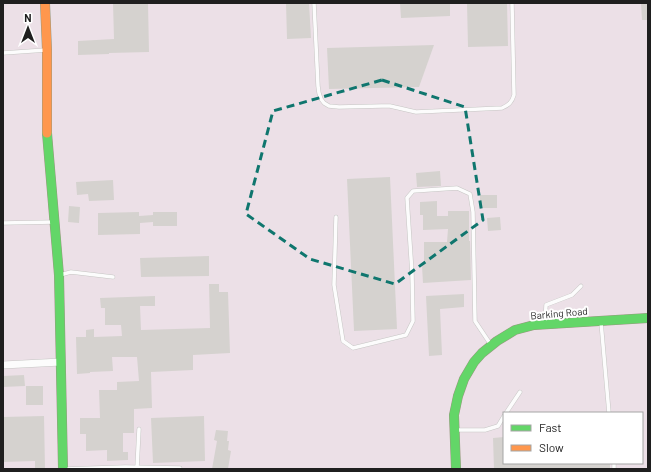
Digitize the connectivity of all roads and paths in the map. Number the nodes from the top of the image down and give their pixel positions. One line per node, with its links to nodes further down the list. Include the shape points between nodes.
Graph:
1 (44, 3): 4 (street)
2 (314, 3): 3 (lane, via 318,86 324,103 339,107 390,106 416,112 502,108 510,103 514,95)
3 (512, 3)
4 (47, 50): 5 (lane); 7 (street, via 47,129)
5 (3, 53)
6 (336, 217): 15 (lane, via 334,285 343,341 353,348 406,335 413,321 407,198 413,191 458,188 470,194 473,212 475,321)
7 (55, 222): 8 (lane); 9 (street)
8 (3, 224)
9 (59, 275): 10 (lane, via 71,272); 16 (street)
10 (113, 277)
11 (581, 286): 14 (lane, via 572,295 546,305)
12 (648, 318): 13 (street, Barking Road)
13 (601, 321): 14 (street, Barking Road); 20 (lane)
14 (545, 324): 15 (street, Barking Road, via 514,330)
15 (491, 346): 23 (street, Barking Road, via 474,362 464,379 454,415)
16 (61, 362): 17 (street); 26 (street)
17 (3, 365)
18 (520, 392): 19 (lane)
19 (507, 412)
20 (609, 412)
21 (503, 418): 23 (lane, via 498,426 485,430)
22 (139, 429): 24 (lane)
23 (455, 430): 27 (street, Barking Road)
24 (137, 468): 25 (lane); 26 (lane)
25 (180, 468)
26 (63, 469)
27 (456, 469)

